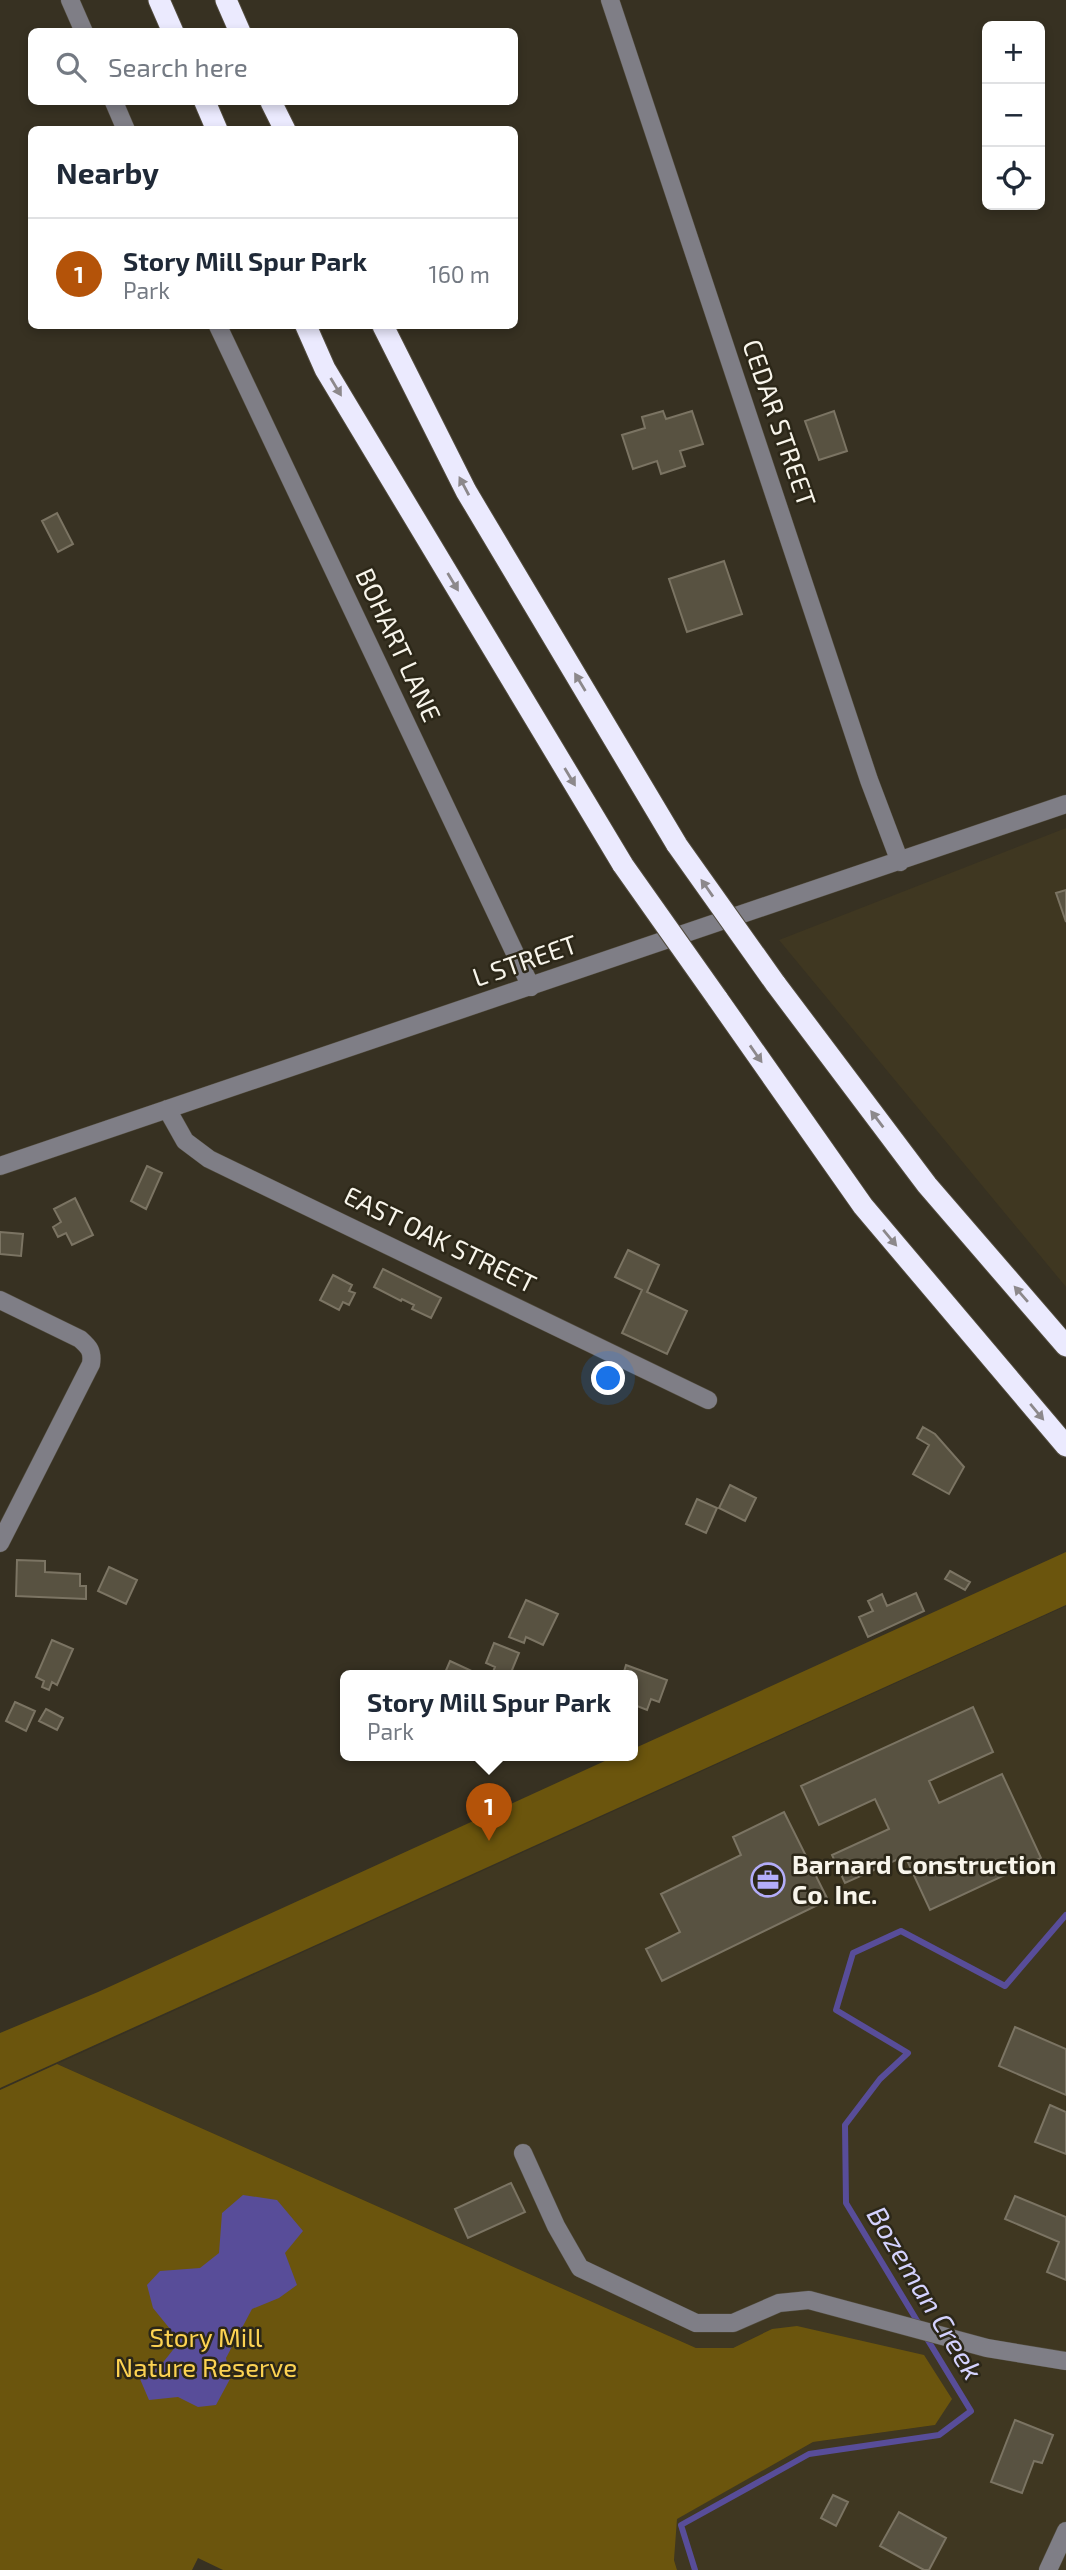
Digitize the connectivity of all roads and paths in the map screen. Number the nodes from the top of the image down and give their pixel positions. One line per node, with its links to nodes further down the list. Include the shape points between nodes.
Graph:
1 (71, 0): 5 (street)
2 (159, 0): 6 (highway)
3 (226, 0): 7 (highway)
4 (610, 0): 18 (street, CEDAR STREET)
5 (82, 28)
6 (171, 28)
7 (238, 28)
8 (115, 105): 11 (street)
9 (206, 105): 12 (highway)
10 (272, 105): 13 (highway)
11 (124, 126)
12 (215, 126)
13 (283, 126)
14 (219, 329): 19 (street, BOHART LANE)
15 (307, 329): 25 (highway, one-way to 25, bridge, via 325,369 623,865 863,1206)
16 (385, 329): 23 (highway, one-way to 16, bridge, via 927,1185 677,845 466,491)
17 (1066, 804): 18 (street, L STREET)
18 (900, 862): 19 (street, L STREET)
19 (531, 987): 20 (street, L STREET)
20 (167, 1109): 21 (street, L STREET); 24 (street, EAST OAK STREET, via 185,1141 209,1158)
21 (0, 1166)
22 (0, 1300): 26 (street, via 80,1339 92,1356 92,1364)
23 (1066, 1346)
24 (708, 1400)
25 (1066, 1447)
26 (0, 1543)
27 (523, 2153): 28 (street, via 580,2268 696,2323 733,2323 779,2303 803,2301 987,2348)
28 (1066, 2361)
29 (1066, 2531): 30 (street)
30 (1048, 2570)

